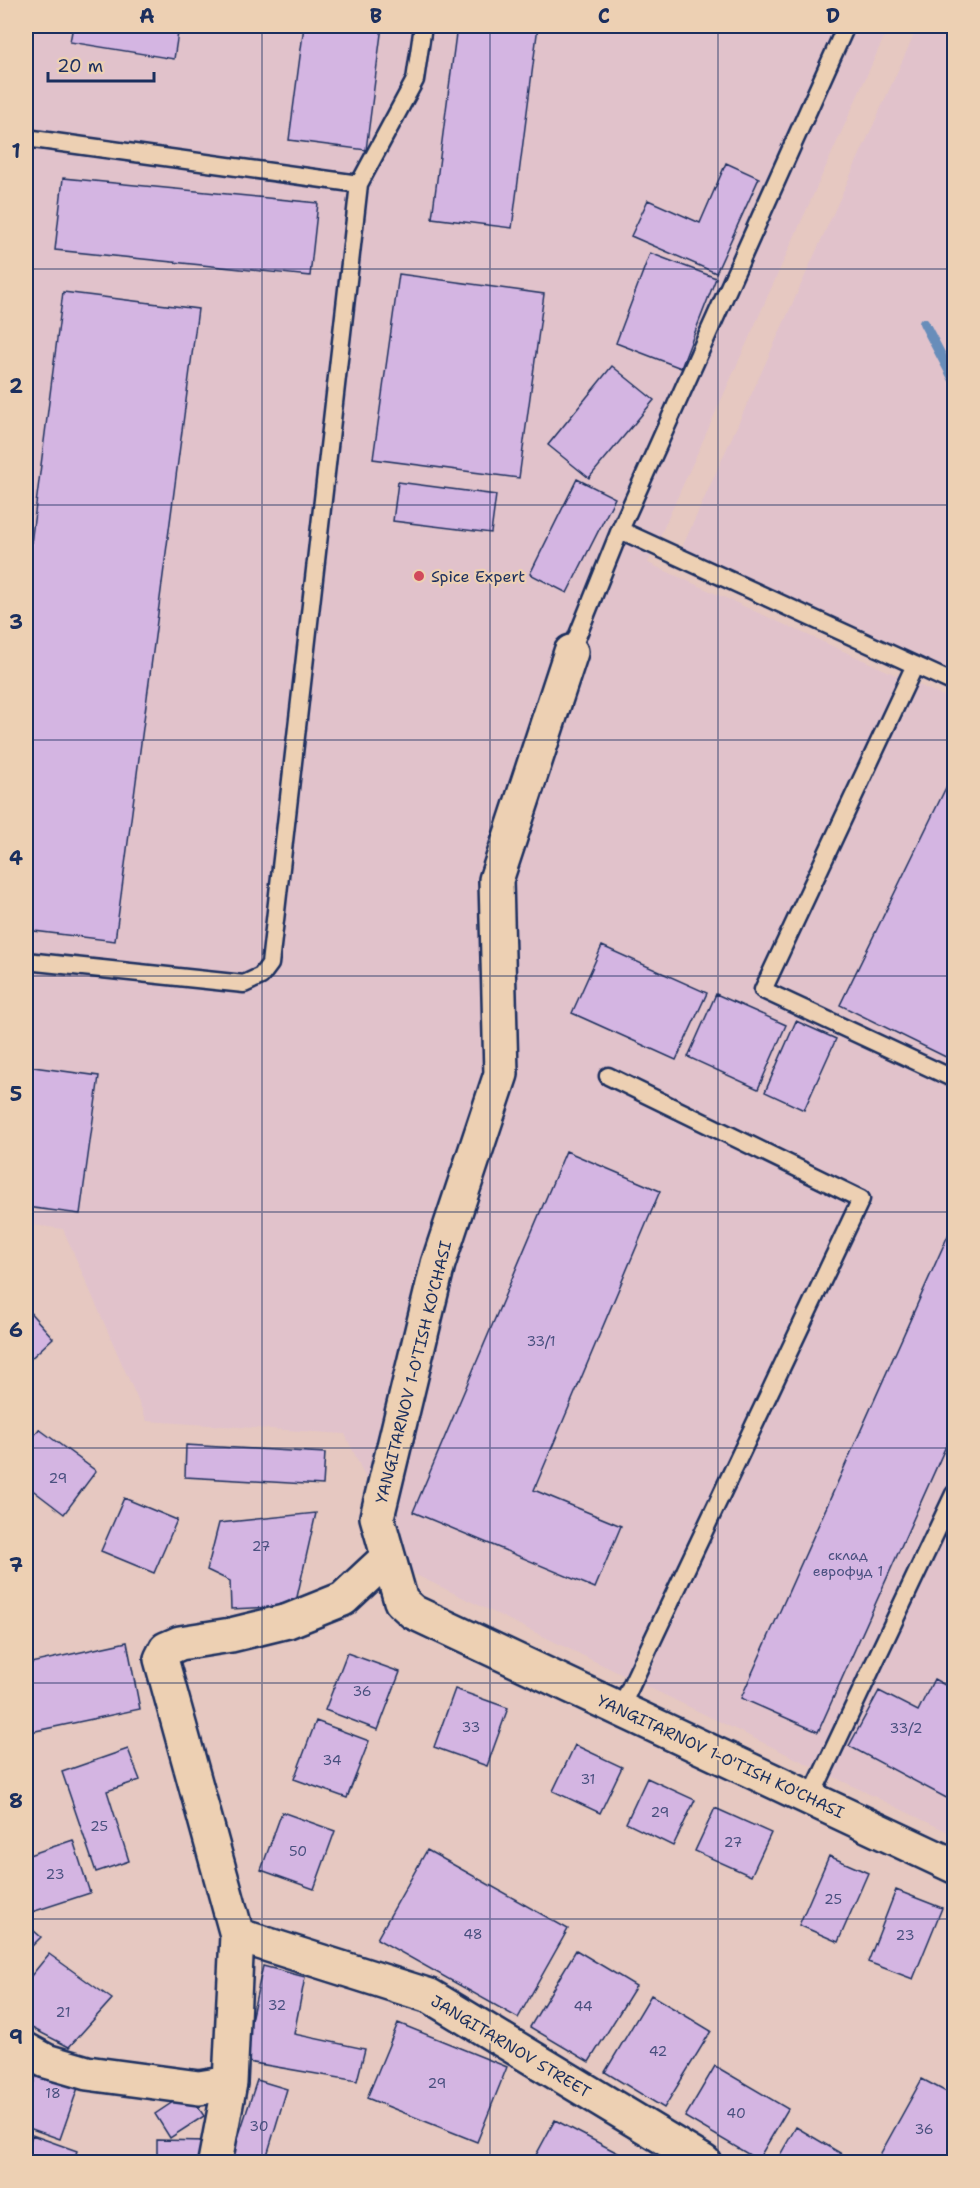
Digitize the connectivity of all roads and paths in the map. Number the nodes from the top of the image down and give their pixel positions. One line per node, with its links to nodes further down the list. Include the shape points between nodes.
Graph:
1 (423, 26): 4 (lane, via 415,80)
2 (846, 26): 5 (lane)
3 (26, 138): 4 (lane)
4 (359, 184): 9 (lane, via 270,964 261,976 244,984)
5 (620, 530): 6 (lane); 7 (lane)
6 (571, 652): 13 (street, YANGITARNOV 1-O'TISH KO'CHASI, via 496,880 501,1074 438,1264 377,1517)
7 (915, 665): 8 (lane); 11 (lane, via 763,990)
8 (954, 683)
9 (26, 961)
10 (608, 1076): 14 (lane, via 861,1200)
11 (954, 1079)
12 (954, 1494): 15 (lane)
13 (388, 1557): 14 (street, YANGITARNOV 1-O'TISH KO'CHASI, via 401,1601 413,1612); 17 (street, via 343,1599 288,1622 180,1643 166,1649 161,1659)
14 (620, 1708): 15 (street, YANGITARNOV 1-O'TISH KO'CHASI)
15 (810, 1799): 16 (street, YANGITARNOV 1-O'TISH KO'CHASI)
16 (954, 1866)
17 (237, 1935): 19 (street); 21 (street, JANGITARNOV STREET, via 430,1996)
18 (26, 2050): 19 (street, via 46,2061 87,2073 199,2088)
19 (230, 2083): 20 (street)
20 (215, 2163)
21 (704, 2163)

